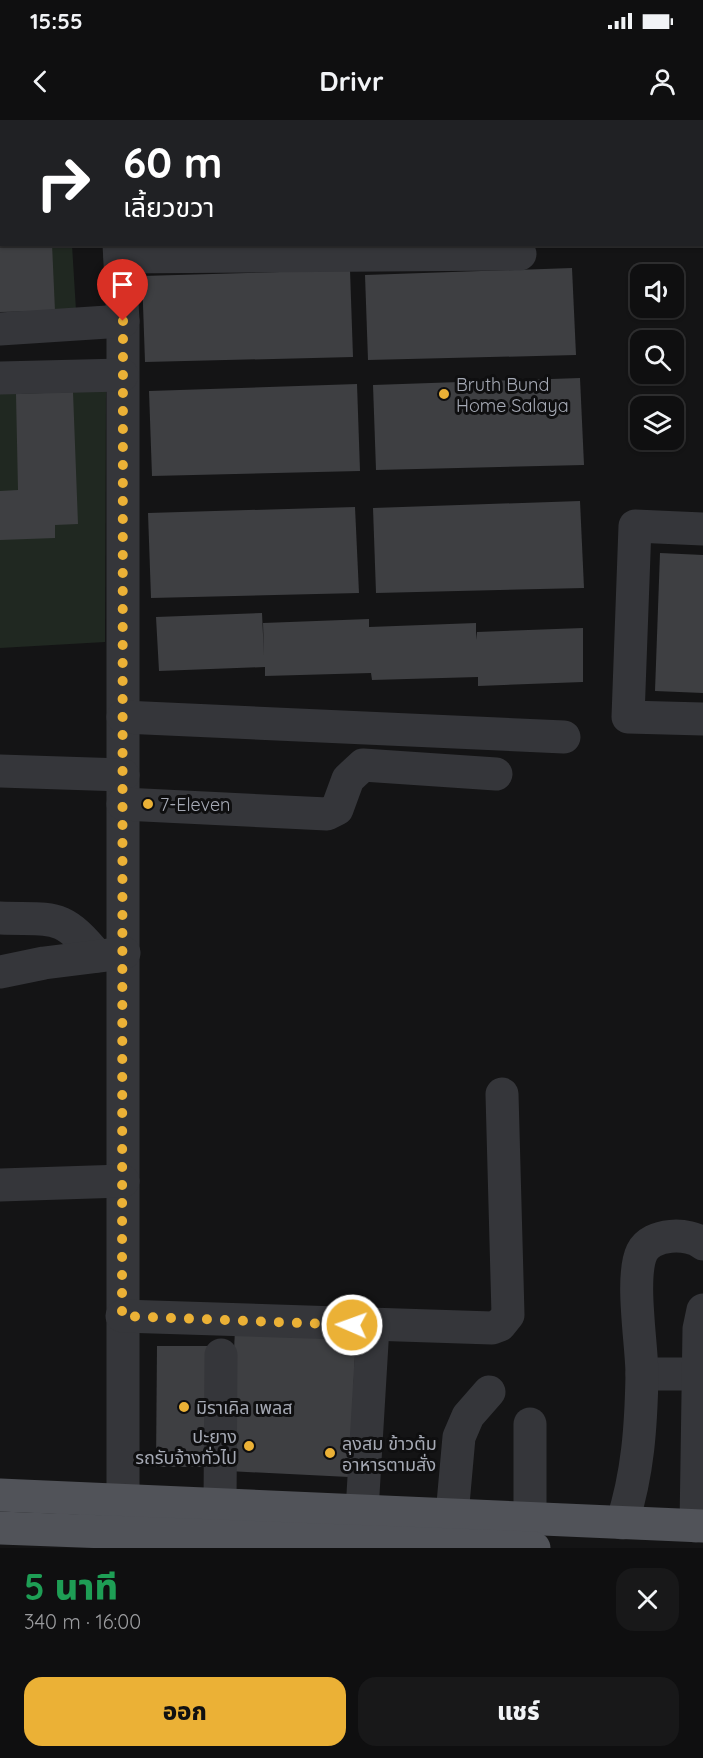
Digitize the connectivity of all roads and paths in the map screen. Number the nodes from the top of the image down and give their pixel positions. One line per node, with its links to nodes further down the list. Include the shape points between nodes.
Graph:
1 (119, 251): 2 (street); 3 (street)
2 (520, 254)
3 (123, 321): 4 (street); 5 (street)
4 (0, 329)
5 (122, 375): 6 (street); 8 (street)
6 (0, 378)
7 (703, 529): 9 (street, via 635,526 628,717)
8 (123, 717): 10 (street); 13 (street)
9 (703, 719)
10 (564, 737)
11 (0, 771): 13 (street)
12 (496, 774): 13 (street, via 363,765 348,779 337,809 327,814)
13 (123, 789): 15 (street)
14 (0, 918): 15 (street, via 55,920)
15 (111, 954): 16 (street); 18 (street)
16 (0, 972)
17 (502, 1094): 23 (street, via 508,1315 505,1321 492,1328)
18 (123, 1181): 19 (street); 22 (street)
19 (0, 1185)
20 (703, 1244): 25 (street, via 698,1239 662,1237 642,1252 638,1273)
21 (703, 1310): 26 (street, via 699,1329)
22 (122, 1316): 23 (street); 30 (street)
23 (373, 1326): 34 (street)
24 (221, 1355): 31 (street)
25 (642, 1374): 26 (street); 33 (street, via 638,1462)
26 (700, 1374): 36 (street)
27 (489, 1392): 32 (street, via 468,1416 459,1437)
28 (530, 1424): 35 (street)
29 (9, 1495): 30 (main road); 37 (main road)
30 (123, 1500): 31 (main road)
31 (220, 1505): 34 (main road)
32 (452, 1515): 34 (main road); 35 (main road)
33 (622, 1523): 35 (main road); 36 (main road)
34 (360, 1533): 35 (main road); 37 (main road)
35 (532, 1533)
36 (698, 1533)
37 (12, 1535)

